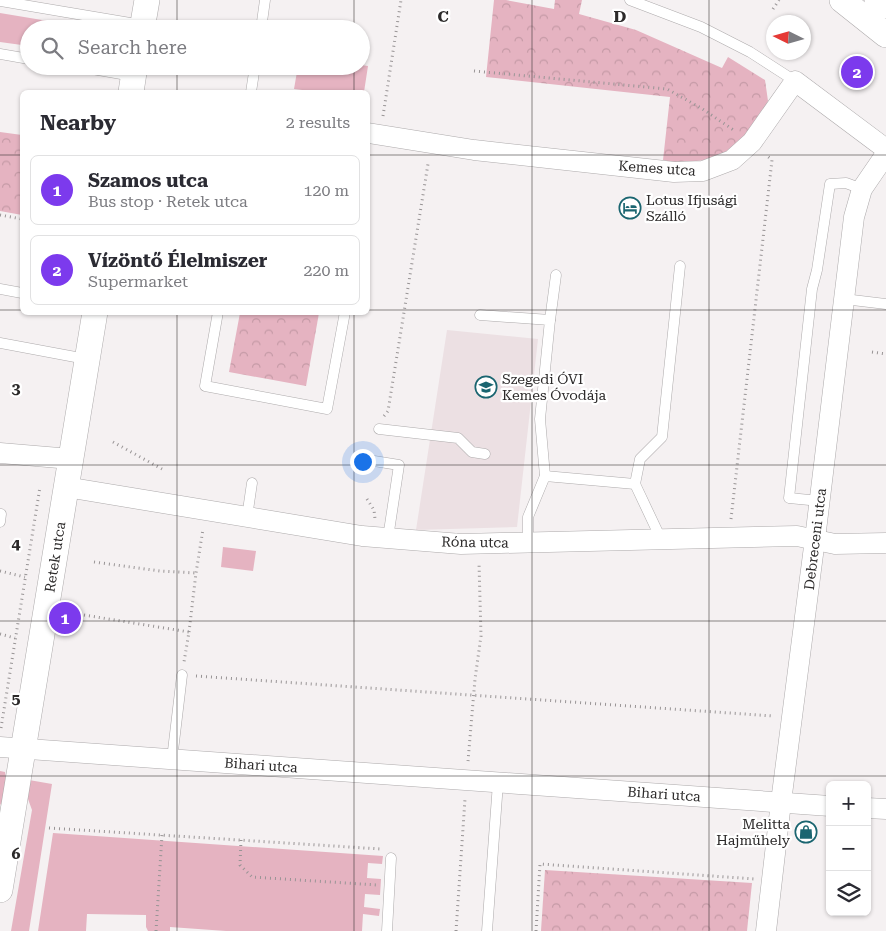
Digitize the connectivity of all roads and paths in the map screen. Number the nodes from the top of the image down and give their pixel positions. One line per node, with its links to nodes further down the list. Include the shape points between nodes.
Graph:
1 (146, 0): 12 (street)
2 (266, 0): 13 (lane)
3 (401, 0): 23 (path)
4 (630, 0): 21 (lane, via 701,26)
5 (779, 0): 10 (path)
6 (842, 0): 14 (street)
7 (877, 0): 9 (street)
8 (0, 1): 11 (lane)
9 (886, 6)
10 (773, 10)
11 (104, 20)
12 (143, 20)
13 (263, 20)
14 (886, 35)
15 (0, 54): 16 (lane)
16 (20, 57)
17 (474, 71): 24 (path, via 667,89)
18 (119, 75): 20 (lane)
19 (253, 75): 22 (lane)
20 (134, 78)
21 (795, 81): 24 (street, Kemes utca); 25 (street)
22 (250, 90)
23 (374, 134): 24 (street, Kemes utca, via 474,150 674,172 703,171 732,160)
24 (752, 142): 61 (path, via 772,160)
25 (886, 150)
26 (886, 154): 28 (street, Debreceni utca)
27 (428, 164): 46 (path, via 388,411)
28 (862, 189): 35 (street, Debreceni utca, via 854,217); 58 (lane, via 846,183 830,184 812,289 789,498)
29 (0, 215): 30 (path)
30 (20, 219)
31 (680, 266): 55 (lane, via 662,437 640,459)
32 (556, 275): 41 (lane)
33 (0, 289): 34 (lane)
34 (20, 293)
35 (844, 299): 36 (lane); 58 (street, Debreceni utca)
36 (886, 304)
37 (94, 315): 45 (street, Retek utca)
38 (217, 315): 39 (lane, via 205,386 327,409)
39 (344, 315)
40 (480, 315): 41 (lane)
41 (550, 320): 53 (lane, via 540,419)
42 (0, 343): 45 (lane)
43 (872, 352): 44 (path)
44 (886, 354)
45 (87, 359): 50 (street, Retek utca)
46 (380, 426): 49 (lane, via 458,438 472,452)
47 (114, 442): 52 (path)
48 (0, 453): 50 (street)
49 (485, 454)
50 (71, 459): 57 (street, Retek utca)
51 (374, 461): 62 (lane, via 399,465)
52 (162, 469)
53 (545, 476): 55 (lane); 65 (lane, via 528,517)
54 (252, 482): 60 (lane)
55 (636, 484): 63 (lane)
56 (40, 487): 71 (path)
57 (66, 487): 59 (street, Róna utca); 80 (street, Retek utca)
58 (820, 501): 64 (street, Debreceni utca)
59 (205, 511): 60 (street, Róna utca); 70 (path)
60 (247, 517): 62 (street, Róna utca)
61 (728, 537): 63 (street, Róna utca); 64 (street, Róna utca, via 797,536)
62 (388, 538): 66 (street, Róna utca)
63 (661, 539): 65 (street, Róna utca)
64 (815, 539): 67 (street, Róna utca, via 835,544); 84 (street, Debreceni utca)
65 (528, 542): 66 (street, Róna utca)
66 (478, 543): 77 (path, via 480,636)
67 (886, 543)
68 (94, 562): 70 (path)
69 (0, 571): 71 (path)
70 (196, 573): 73 (path)
71 (25, 577): 75 (path)
72 (84, 615): 73 (path)
73 (189, 632): 76 (path)
74 (0, 634): 75 (path)
75 (15, 638): 79 (path)
76 (182, 674): 77 (path); 81 (lane)
77 (474, 695): 78 (path, via 774,716); 82 (path)
78 (773, 725)
79 (0, 732)
80 (12, 747): 81 (street, Bihari utca); 94 (street, Retek utca)
81 (172, 759): 82 (street, Bihari utca)
82 (467, 780): 83 (street, Bihari utca); 97 (path)
83 (498, 782): 84 (street, Bihari utca); 98 (lane)
84 (781, 802): 85 (street, Bihari utca); 100 (street, Debreceni utca)
85 (826, 806)
86 (871, 808): 87 (street)
87 (886, 809)
88 (50, 828): 89 (path)
89 (162, 835): 90 (path); 95 (path)
90 (241, 840): 91 (path, via 391,850); 92 (path, via 240,865 252,877)
91 (391, 858): 92 (lane)
92 (390, 886): 96 (lane)
93 (754, 888): 99 (path, via 755,879 540,864)
94 (0, 890)
95 (156, 931)
96 (387, 931)
97 (456, 931)
98 (488, 931)
99 (536, 931)
100 (766, 931)

